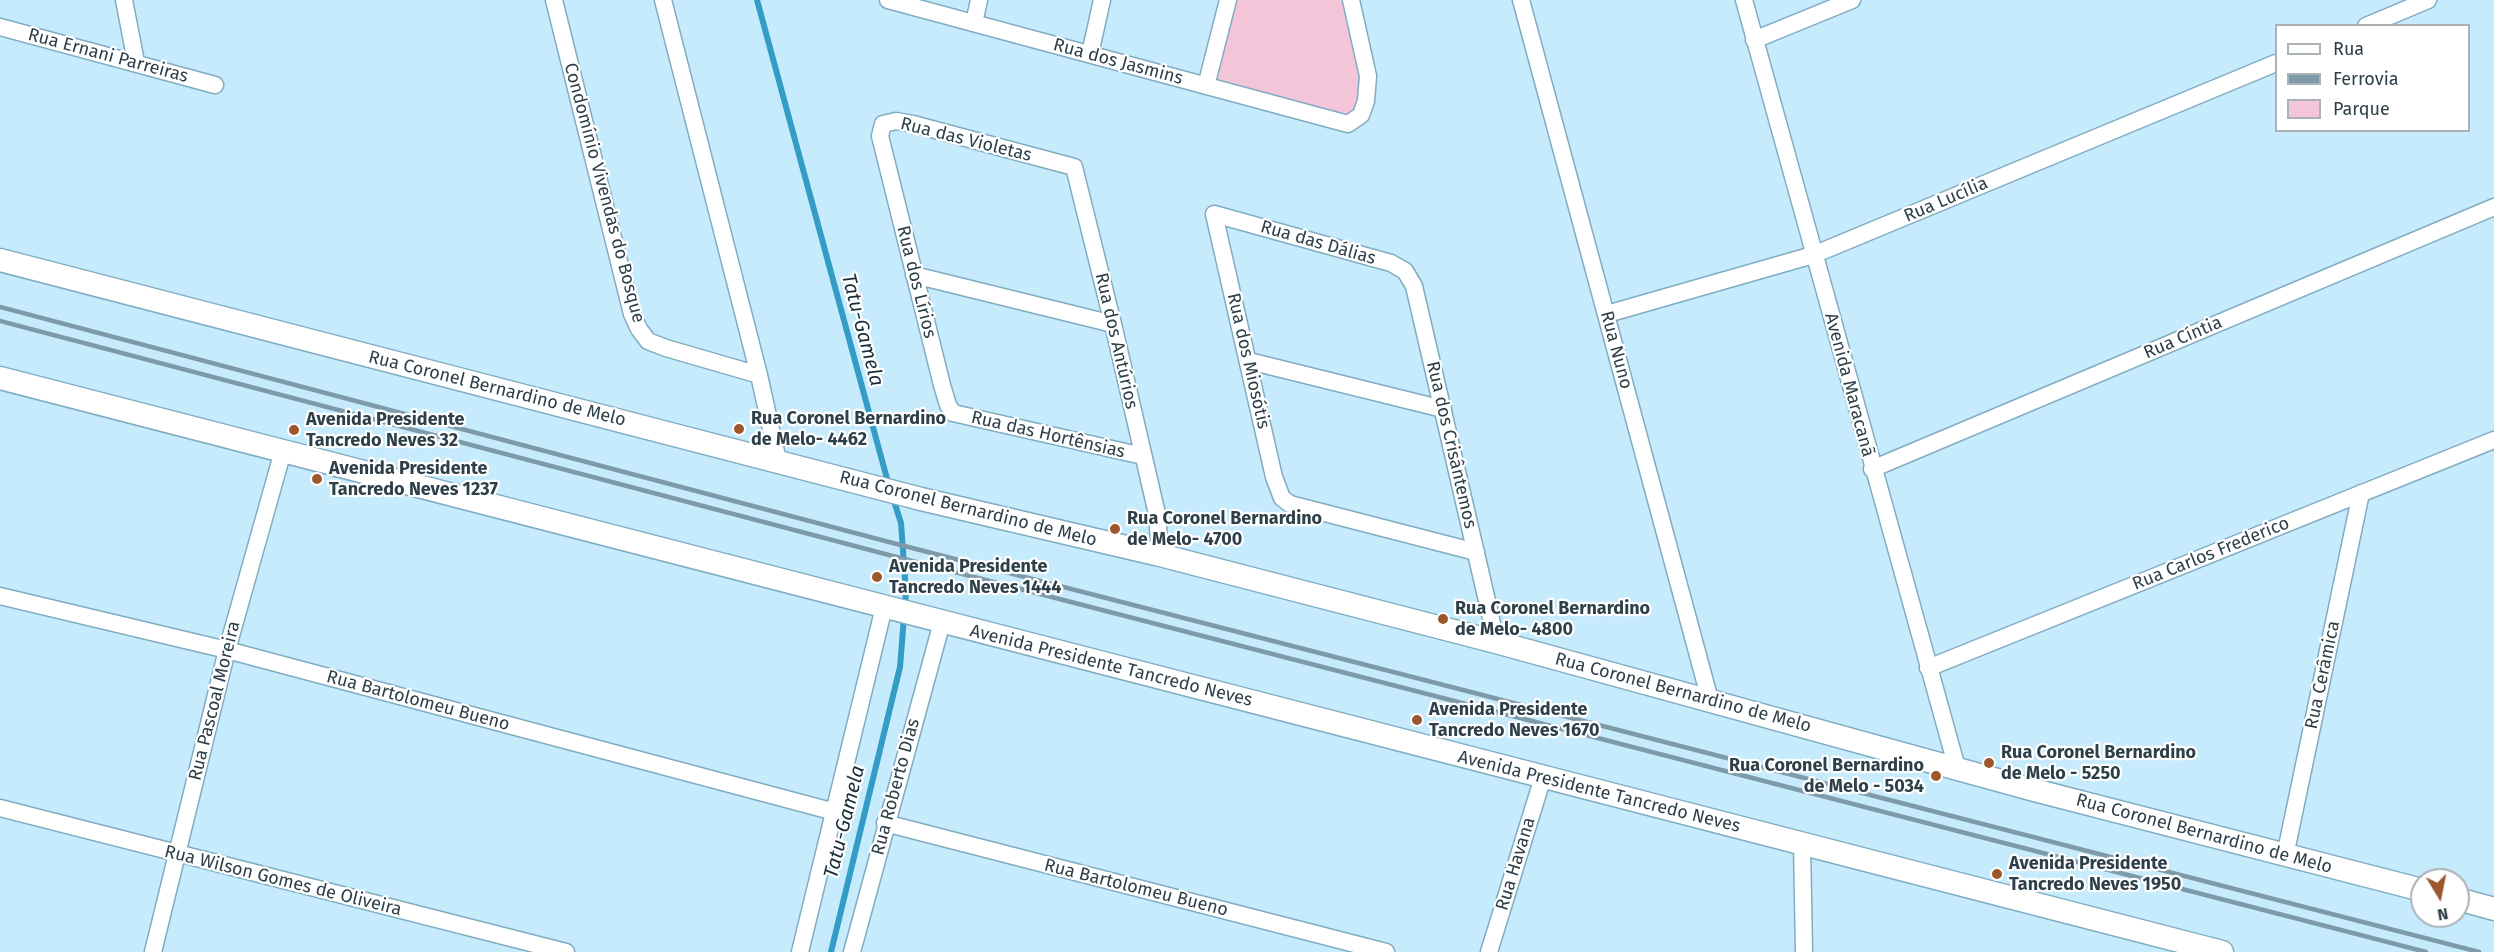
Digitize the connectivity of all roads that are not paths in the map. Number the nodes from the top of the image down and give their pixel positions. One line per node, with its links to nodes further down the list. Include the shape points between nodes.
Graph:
1 (124, 0): 18 (street)
2 (554, 0): 33 (street, Condomínio Vivendas do Bosque, via 632,314 639,329 648,341 666,348)
3 (663, 0): 33 (street)
4 (888, 0): 13 (street, Rua dos Jasmins)
5 (979, 0): 13 (street)
6 (1102, 0): 17 (street)
7 (1228, 0): 21 (street)
8 (1351, 0): 21 (street, Rua dos Jasmins, via 1368,76 1361,115 1348,124)
9 (1521, 0): 30 (street, Rua Nuno)
10 (1744, 0): 16 (street, Avenida Maracanã)
11 (1852, 0): 16 (street)
12 (2428, 0): 14 (street)
13 (974, 23): 17 (street, Rua dos Jasmins)
14 (2371, 24)
15 (0, 27): 18 (street, Rua Ernani Parreiras)
16 (1754, 39): 26 (street, Avenida Maracanã)
17 (1090, 54): 21 (street, Rua dos Jasmins)
18 (136, 62): 20 (street, Rua Ernani Parreiras)
19 (2275, 64): 26 (street, Rua Lucília)
20 (215, 85)
21 (1206, 86)
22 (884, 149): 23 (street, Rua das Violetas, via 880,136 883,123 896,121); 28 (street, Rua dos Lírios)
23 (1074, 167): 31 (street, Rua dos Antúrios)
24 (2494, 207): 41 (street, Rua Cíntia)
25 (1214, 214): 29 (street, Rua das Dálias, via 1391,263 1405,271); 32 (street, Rua dos Miosótis)
26 (1814, 255): 30 (street, Rua Lucília); 41 (street, Avenida Maracanã)
27 (0, 260): 40 (main road, Rua Coronel Bernardino de Melo)
28 (914, 275): 31 (street); 36 (street, Rua dos Lírios)
29 (1414, 285): 35 (street, Rua dos Crisântemos)
30 (1607, 314): 51 (street, Rua Nuno)
31 (1113, 324): 39 (street, Rua dos Antúrios)
32 (1249, 361): 35 (street); 43 (street, Rua dos Miosótis, via 1282,498 1290,504)
33 (759, 375): 40 (street)
34 (0, 378): 38 (main road, Avenida Presidente Tancredo Neves)
35 (1443, 409): 43 (street, Rua dos Crisântemos)
36 (953, 413): 39 (street, Rua das Hortênsias)
37 (2494, 440): 42 (street, Rua Carlos Frederico)
38 (283, 451): 46 (main road, Avenida Presidente Tancredo Neves); 49 (street, Rua Pascoal Moreira)
39 (1143, 456): 44 (street, Rua dos Antúrios, via 1157,514)
40 (778, 461): 44 (main road, Rua Coronel Bernardino de Melo)
41 (1872, 469): 50 (street, Avenida Maracanã)
42 (2361, 494): 50 (street, Rua Carlos Frederico); 59 (street, Rua Cerâmica)
43 (1476, 552): 48 (street, Rua dos Crisântemos)
44 (1160, 555): 48 (main road, Rua Coronel Bernardino de Melo)
45 (0, 596): 49 (street, Rua Bartolomeu Bueno)
46 (889, 608): 47 (main road, Avenida Presidente Tancredo Neves); 55 (street)
47 (938, 621): 53 (main road, Avenida Presidente Tancredo Neves); 56 (street, Rua Roberto Dias)
48 (1496, 642): 51 (main road, Rua Coronel Bernardino de Melo)
49 (227, 650): 55 (street, Rua Bartolomeu Bueno); 58 (street, Rua Pascoal Moreira)
50 (1928, 668): 52 (street, Avenida Maracanã)
51 (1710, 700): 52 (main road, Rua Coronel Bernardino de Melo)
52 (1957, 768): 59 (main road, Rua Coronel Bernardino de Melo)
53 (1543, 777): 57 (main road, Avenida Presidente Tancredo Neves); 68 (street, Rua Havana)
54 (0, 808): 58 (street, Rua Wilson Gomes de Oliveira)
55 (835, 812): 65 (street)
56 (885, 823): 66 (street, Rua Roberto Dias); 67 (street, Rua Bartolomeu Bueno)
57 (1802, 844): 69 (street); 70 (main road, Avenida Presidente Tancredo Neves)
58 (177, 855): 63 (street, Rua Pascoal Moreira); 64 (street, Rua Wilson Gomes de Oliveira)
59 (2285, 856): 60 (main road, Rua Coronel Bernardino de Melo)
60 (2410, 887)
61 (2470, 902): 62 (main road)
62 (2494, 909)
63 (153, 952)
64 (566, 952)
65 (800, 952)
66 (852, 952)
67 (1386, 952)
68 (1489, 952)
69 (1804, 952)
70 (2222, 952)

